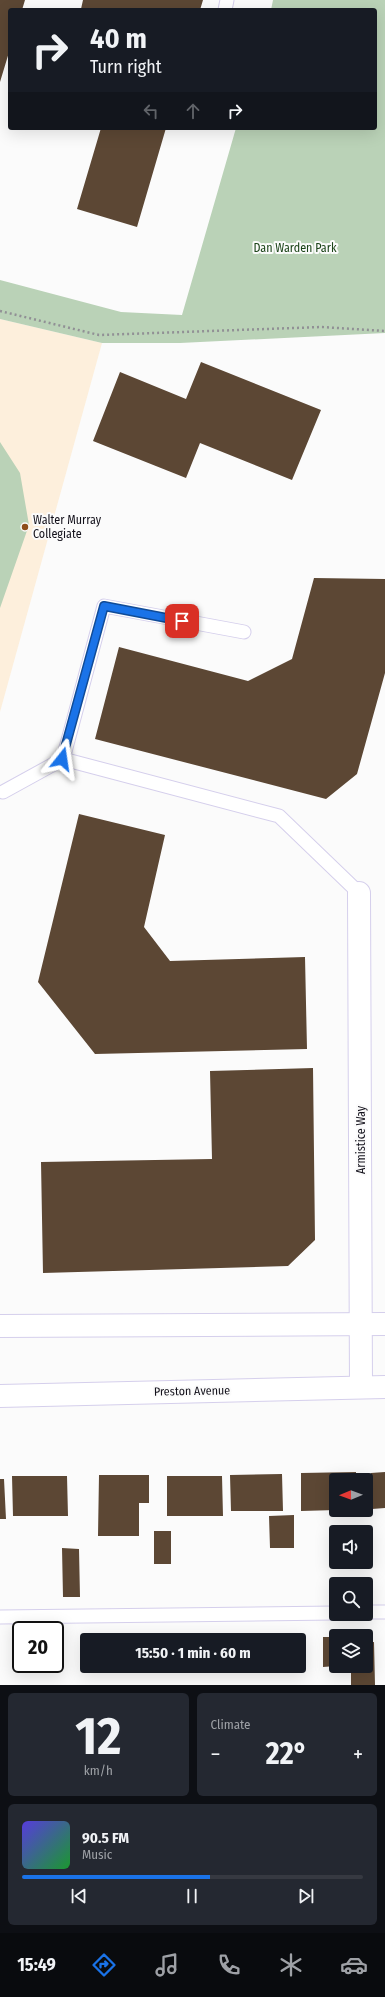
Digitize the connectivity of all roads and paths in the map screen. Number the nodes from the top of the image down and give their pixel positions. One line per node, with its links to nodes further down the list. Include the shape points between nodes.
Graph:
1 (0, 311): 2 (path, via 99,335 322,327)
2 (385, 331)
3 (244, 632): 4 (lane, via 104,606)
4 (62, 759): 5 (lane); 6 (lane, via 279,816)
5 (3, 792)
6 (359, 893): 7 (main road, Armistice Way)
7 (361, 1324): 8 (main road); 9 (main road); 10 (main road, Armistice Way)
8 (385, 1324)
9 (0, 1326)
10 (361, 1387): 11 (main road, Preston Avenue); 12 (main road, Preston Avenue)
11 (385, 1387)
12 (0, 1396)
13 (373, 1612): 14 (lane)
14 (385, 1612)
15 (329, 1613): 16 (lane)
16 (0, 1617)

